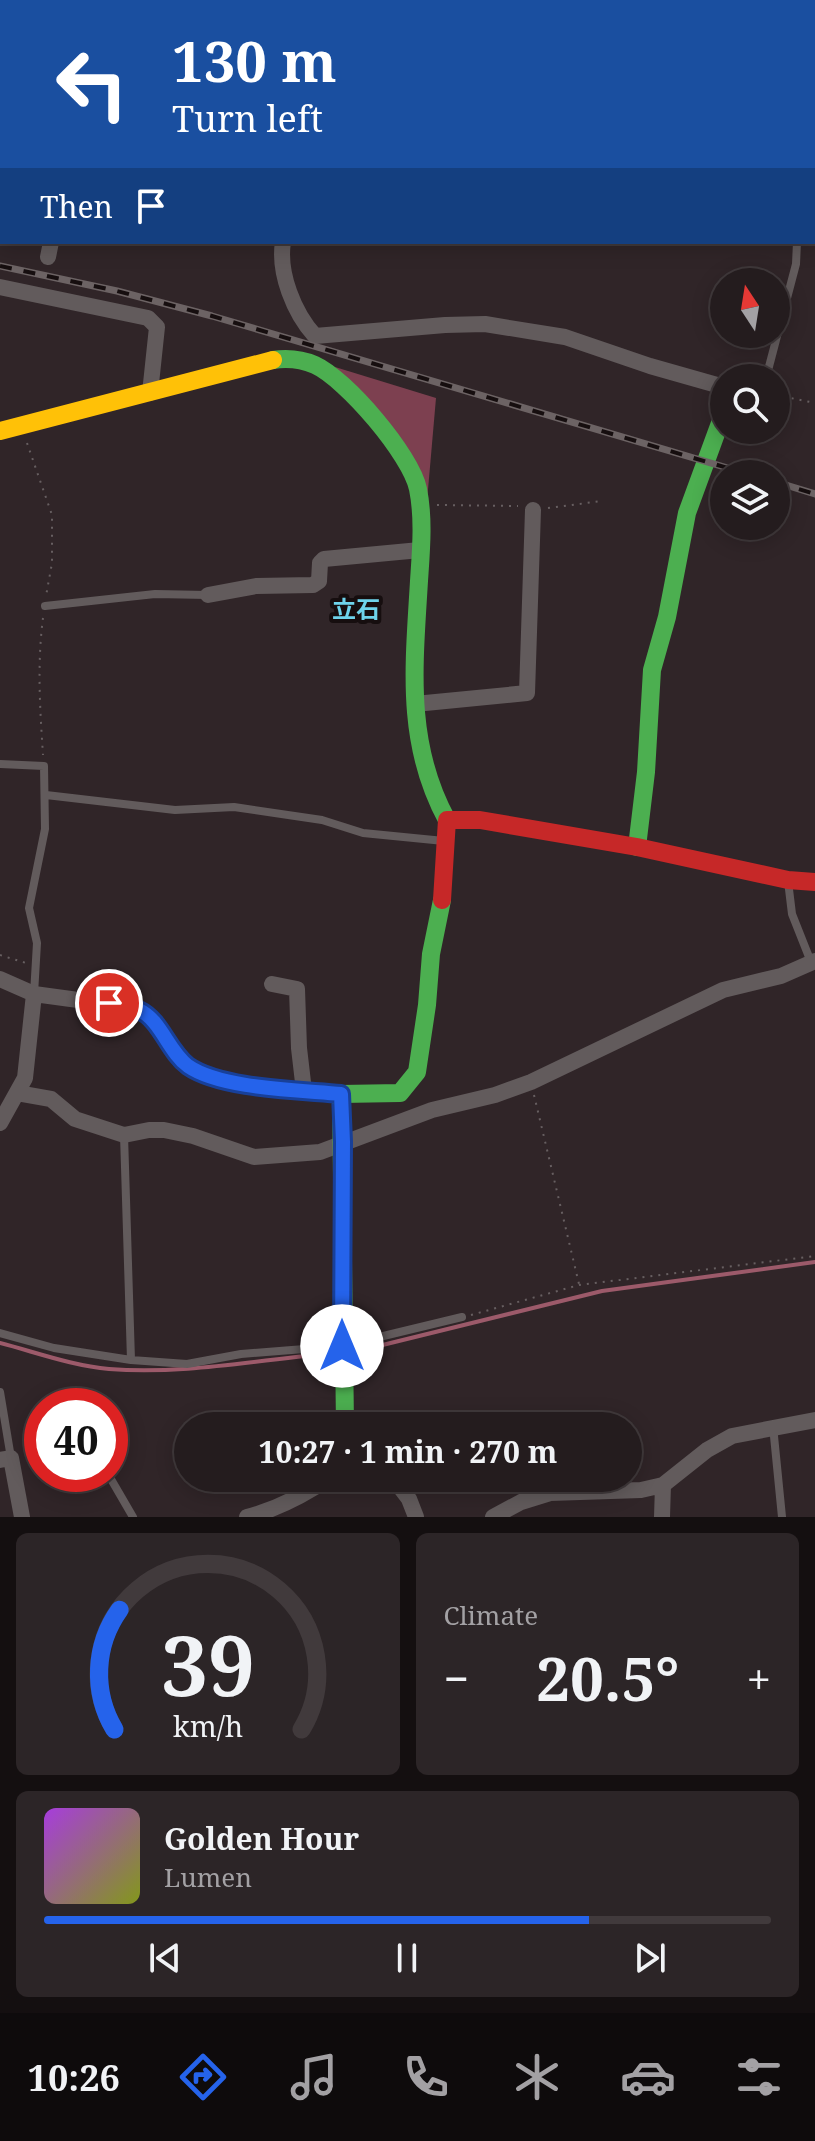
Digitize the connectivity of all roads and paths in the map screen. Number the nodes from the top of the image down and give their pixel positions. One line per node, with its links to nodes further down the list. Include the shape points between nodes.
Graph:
1 (283, 244): 4 (street, via 287,283)
2 (797, 244): 6 (lane)
3 (0, 287): 8 (street, via 148,318 157,327)
4 (315, 336): 5 (street); 7 (street, via 485,324 565,337)
5 (306, 363): 8 (street, via 287,357 260,361); 15 (street, via 335,375 373,419 415,477)
6 (770, 364)
7 (710, 383)
8 (150, 393): 11 (street)
9 (790, 398): 10 (path)
10 (815, 403)
11 (21, 427): 12 (street); 19 (path, via 52,515)
12 (0, 431)
13 (713, 444): 26 (street, via 687,513 652,670)
14 (602, 501): 16 (path)
15 (420, 505): 16 (path); 17 (street)
16 (533, 510): 20 (street, via 527,693)
17 (420, 550): 18 (street, via 324,559 313,585 256,586); 20 (street)
18 (208, 595): 19 (lane, via 155,594)
19 (45, 606): 22 (path, via 39,649)
20 (415, 704): 24 (street, via 418,748)
21 (0, 764): 22 (lane)
22 (44, 766): 23 (lane)
23 (46, 795): 25 (lane, via 175,810 234,807 322,820 363,833); 31 (lane, via 45,829 29,908 37,943)
24 (447, 820): 25 (street); 26 (street, via 480,820)
25 (445, 842): 38 (street, via 445,888 417,1072 400,1093)
26 (637, 847): 27 (street)
27 (788, 880): 28 (street); 30 (lane, via 792,914)
28 (815, 882)
29 (0, 955): 31 (path)
30 (813, 961): 35 (street, via 781,976 723,990)
31 (35, 966): 34 (lane)
32 (0, 979): 34 (street)
33 (272, 984): 36 (street, via 297,989)
34 (34, 994): 36 (street, via 137,1008 149,1016 173,1052 211,1078); 37 (street, via 25,1078)
35 (531, 1082): 41 (street); 43 (path)
36 (304, 1091): 38 (street)
37 (17, 1093): 39 (street); 40 (street, via 51,1099 75,1119)
38 (341, 1094): 41 (street)
39 (0, 1123)
40 (124, 1135): 41 (street, via 164,1130 254,1157 320,1152); 47 (lane)
41 (343, 1142): 46 (street)
42 (815, 1256): 43 (path)
43 (579, 1285): 44 (path)
44 (462, 1317): 46 (lane)
45 (0, 1333): 47 (lane)
46 (342, 1346): 47 (lane, via 187,1364); 49 (street)
47 (131, 1360)
48 (0, 1392): 52 (lane)
49 (344, 1412)
50 (815, 1420): 51 (street)
51 (773, 1426): 53 (street, via 732,1436); 63 (lane)
52 (6, 1459): 57 (street)
53 (663, 1485): 61 (street, via 550,1493); 62 (street)
54 (118, 1492): 58 (lane)
55 (309, 1492): 59 (street)
56 (404, 1492): 60 (street)
57 (22, 1517)
58 (133, 1517)
59 (247, 1517)
60 (416, 1517)
61 (493, 1517)
62 (662, 1517)
63 (782, 1517)

